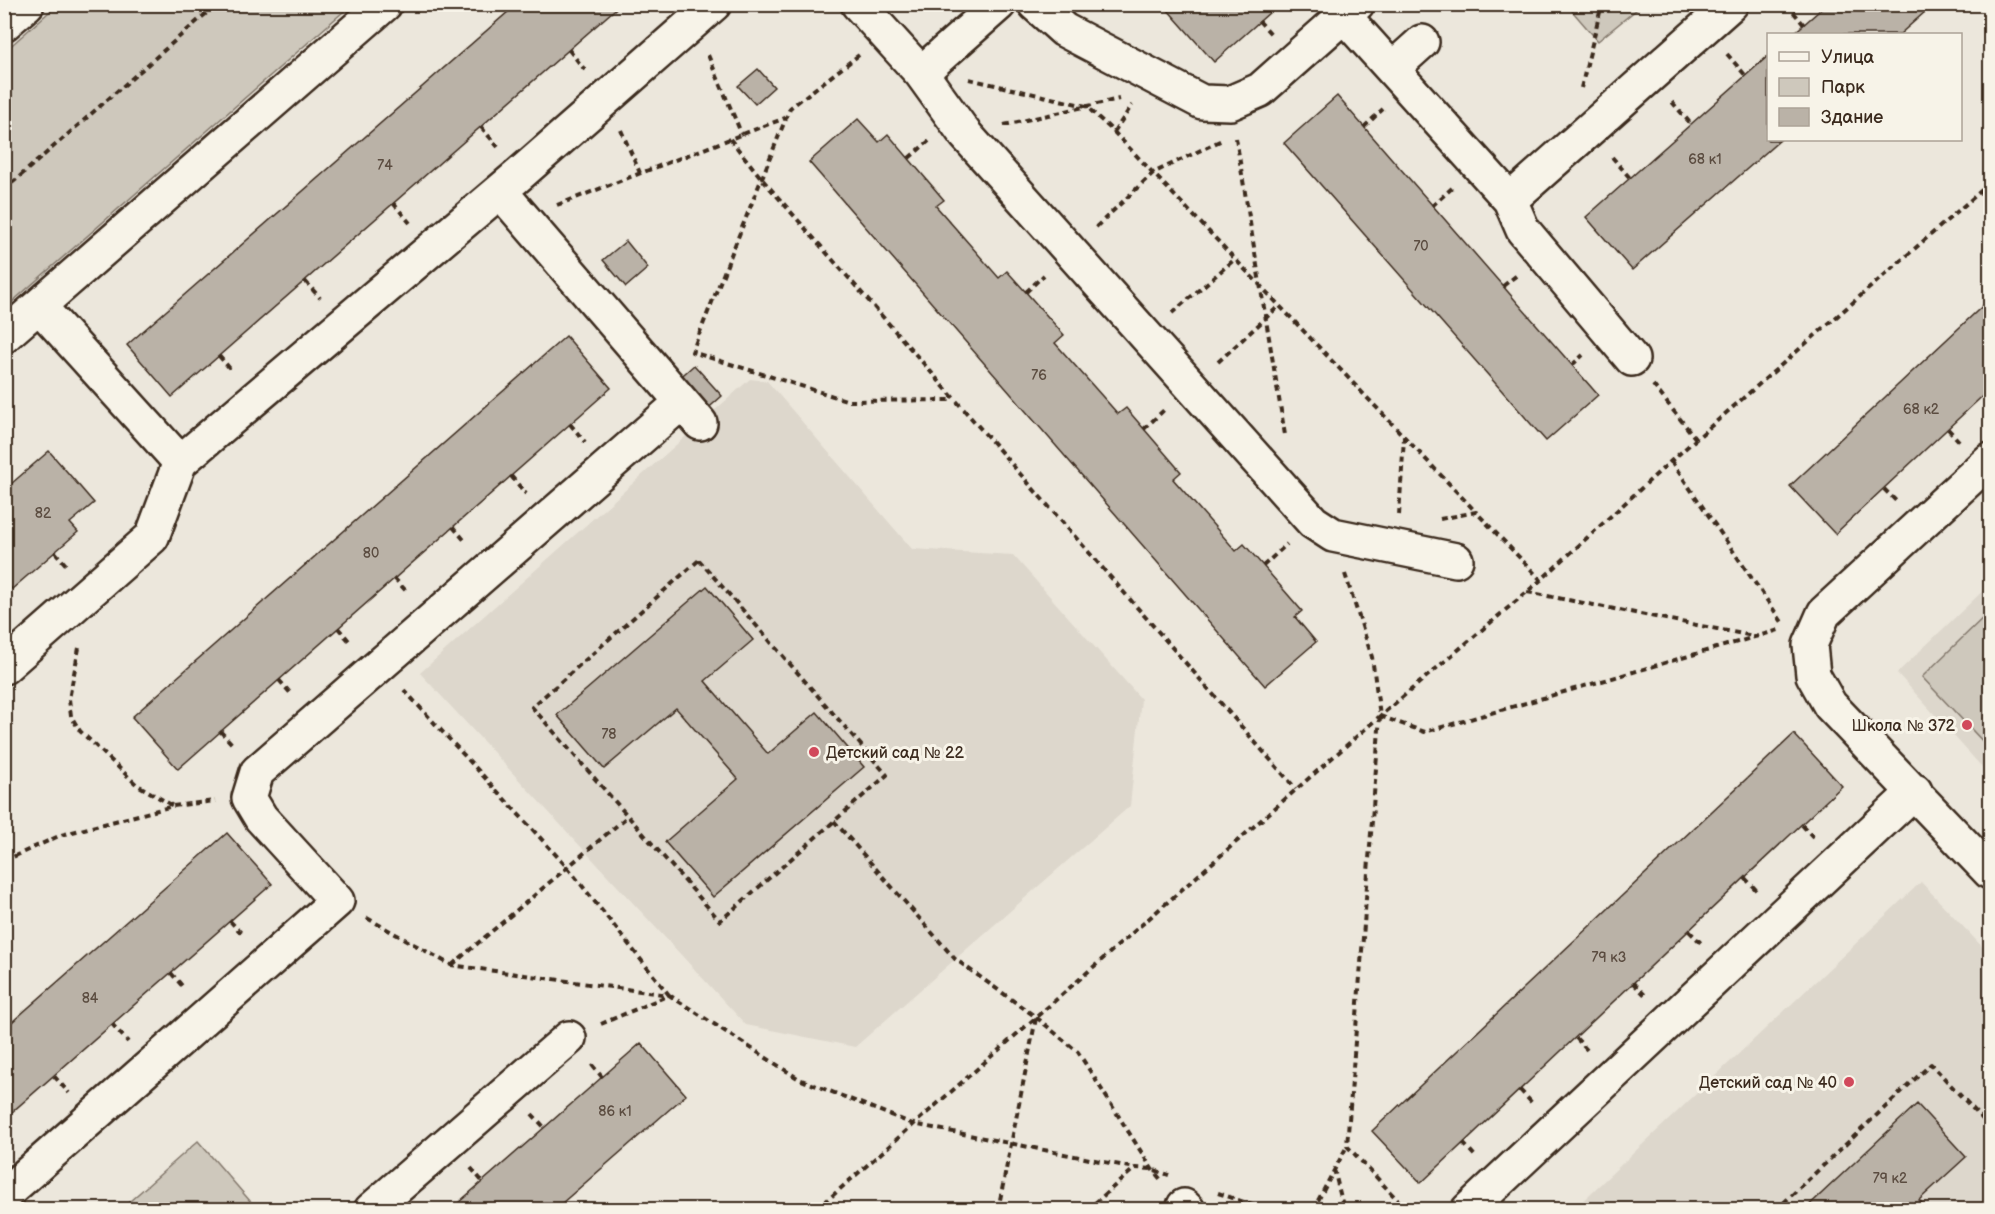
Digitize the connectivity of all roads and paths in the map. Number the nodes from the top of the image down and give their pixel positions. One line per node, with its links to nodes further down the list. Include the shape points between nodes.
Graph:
1 (27, 4): 12 (street)
2 (217, 4): 31 (path)
3 (385, 4): 38 (street)
4 (858, 4): 14 (street)
5 (999, 4): 17 (street)
6 (1035, 4): 22 (street, via 1064,30)
7 (1602, 4): 23 (path, via 1578,98)
8 (1731, 4): 23 (street)
9 (1787, 4): 13 (path)
10 (1351, 10): 16 (street); 22 (street)
11 (704, 14): 19 (street); 25 (path)
12 (4, 24)
13 (1804, 25)
14 (886, 34): 17 (street); 21 (path, via 790,108)
15 (1422, 42): 16 (street)
16 (1392, 69): 33 (street)
17 (921, 74): 20 (path, via 979,80); 24 (street)
18 (1129, 97): 20 (path)
19 (607, 98): 27 (path); 32 (street)
20 (1086, 106): 24 (path); 28 (path)
21 (786, 118): 25 (path); 29 (path)
22 (1233, 118): 28 (path); 37 (path)
23 (1588, 130): 33 (street)
24 (965, 134): 35 (street)
25 (742, 135): 26 (path)
26 (730, 139): 27 (path); 29 (path)
27 (640, 173): 34 (path)
28 (1154, 173): 35 (path); 36 (path)
29 (762, 179): 45 (path); 45 (path, via 692,352 849,401)
30 (1990, 183): 48 (path)
31 (4, 190)
32 (500, 191): 34 (street); 51 (street)
33 (1510, 200): 43 (street, via 1523,230)
34 (523, 218): 59 (street, via 691,413)
35 (1070, 251): 42 (street)
36 (1235, 259): 37 (path); 42 (path)
37 (1262, 288): 39 (path); 40 (path)
38 (39, 306): 41 (street); 51 (street)
39 (1279, 306): 40 (path); 47 (path)
40 (1267, 317): 44 (path); 46 (path)
41 (4, 336)
42 (1145, 336): 44 (street)
43 (1632, 359): 48 (path)
44 (1190, 387): 54 (street, via 1313,522)
45 (954, 400): 62 (path)
46 (1283, 418)
47 (1404, 438): 52 (path); 53 (path)
48 (1696, 439): 50 (path)
49 (1990, 460): 63 (street, via 1824,614 1810,645 1813,675 1830,705)
50 (1671, 461): 56 (path); 57 (path, via 1786,628)
51 (180, 462): 60 (street, via 152,537)
52 (1476, 512)
53 (1399, 516)
54 (1333, 535): 55 (street); 61 (path, via 1372,657)
55 (1456, 560)
56 (1527, 592): 57 (path); 61 (path)
57 (1754, 636): 61 (path, via 1425,732)
58 (79, 646): 65 (path, via 69,699 71,716 80,731 136,784)
59 (380, 664): 64 (street, via 257,772); 69 (path)
60 (4, 667)
61 (1380, 716): 62 (path); 79 (path)
62 (1296, 789): 74 (path)
63 (1915, 791): 70 (street); 92 (street)
64 (249, 798): 65 (path); 71 (street, via 261,818)
65 (173, 806): 68 (path, via 61,835)
66 (628, 816): 67 (path, via 720,921); 67 (path, via 532,707 699,560 887,775); 69 (path)
67 (834, 821): 74 (path, via 955,959)
68 (4, 861)
69 (568, 868): 72 (path); 73 (path)
70 (1990, 872)
71 (337, 901): 72 (path); 83 (street)
72 (451, 965): 73 (path)
73 (669, 995): 75 (path); 76 (path, via 799,1079)
74 (1036, 1017): 76 (path); 78 (path); 81 (path, via 1078,1052)
75 (569, 1038): 85 (street)
76 (913, 1124): 78 (path); 86 (path)
77 (1990, 1127): 93 (path, via 1931,1064)
78 (1010, 1145): 80 (path); 87 (path)
79 (1347, 1146): 82 (path); 91 (path)
80 (1135, 1168): 81 (path); 88 (path)
81 (1152, 1169): 84 (path)
82 (1334, 1169): 89 (path); 90 (path)
83 (4, 1195)
84 (1186, 1208)
85 (371, 1209)
86 (816, 1209)
87 (998, 1209)
88 (1087, 1209)
89 (1313, 1209)
90 (1344, 1209)
91 (1407, 1209)
92 (1468, 1209)
93 (1776, 1209)

